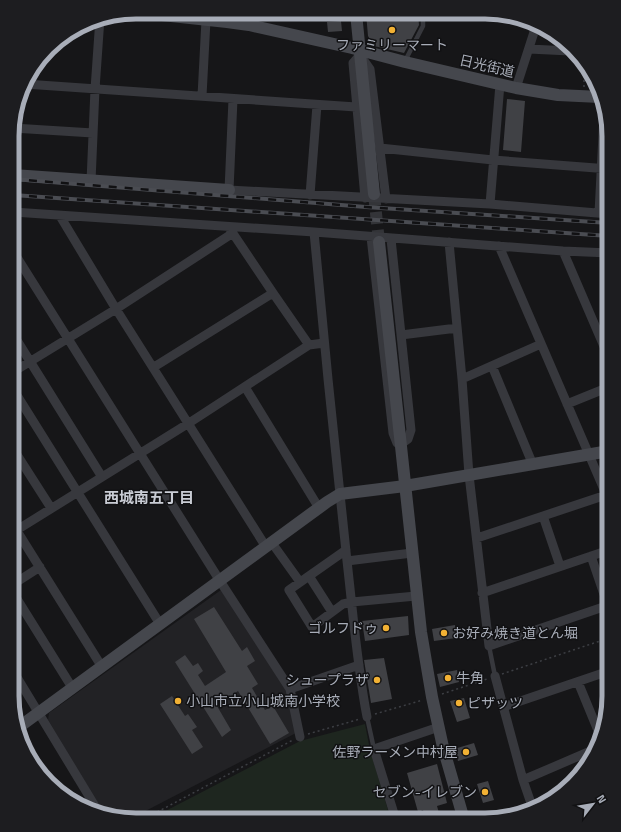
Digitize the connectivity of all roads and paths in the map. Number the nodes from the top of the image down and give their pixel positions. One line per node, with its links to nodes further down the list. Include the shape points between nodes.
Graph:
1 (197, 19): 4 (street, 日光街道)
2 (357, 19): 9 (street)
3 (423, 19): 10 (lane, via 423,26)
4 (206, 20): 9 (street, 日光街道, via 249,26); 16 (street)
5 (99, 25): 15 (street)
6 (535, 30): 7 (street)
7 (529, 49): 8 (street); 14 (street)
8 (565, 51)
9 (360, 52): 10 (street, 日光街道); 21 (street, via 352,63); 24 (street, via 370,69); 32 (street)
10 (405, 62): 13 (street, 日光街道)
11 (584, 74): 17 (path)
12 (31, 84): 15 (street)
13 (500, 84): 14 (street, 日光街道); 25 (street)
14 (516, 88): 17 (street, 日光街道, via 538,93)
15 (94, 89): 16 (street); 23 (street)
16 (202, 96): 19 (street)
17 (584, 96): 18 (street, 日光街道)
18 (595, 97)
19 (233, 99): 20 (street); 29 (street)
20 (317, 104): 21 (street); 31 (street)
21 (356, 107): 32 (street)
22 (19, 128): 23 (street)
23 (93, 133): 28 (street)
24 (380, 148): 25 (street); 33 (street)
25 (493, 160): 26 (street); 34 (street)
26 (602, 169)
27 (19, 175): 28 (street)
28 (91, 181): 29 (street)
29 (229, 190): 31 (street)
30 (602, 191): 36 (street)
31 (310, 195): 32 (street)
32 (370, 196): 33 (street)
33 (386, 199): 34 (street)
34 (490, 204): 36 (street)
35 (19, 213): 38 (street)
36 (599, 213): 37 (street)
37 (602, 213)
38 (60, 216): 39 (street); 49 (street)
39 (230, 229): 40 (street); 48 (street); 49 (street)
40 (314, 232): 42 (street); 54 (street)
41 (391, 239): 42 (street); 43 (street); 51 (street)
42 (375, 240): 68 (street)
43 (449, 242): 44 (street); 50 (street)
44 (499, 246): 45 (street); 56 (street)
45 (563, 251): 46 (street); 53 (street)
46 (602, 253)
47 (19, 260): 52 (street)
48 (273, 294): 57 (street); 60 (street)
49 (116, 309): 52 (street); 60 (street)
50 (457, 328): 51 (street); 62 (street)
51 (401, 335): 68 (street, via 411,430 408,439)
52 (68, 338): 58 (street); 70 (street)
53 (602, 342)
54 (324, 343): 57 (street); 79 (street)
55 (19, 344): 58 (street)
56 (541, 344): 59 (street); 66 (street)
57 (309, 345): 63 (street)
58 (30, 362): 61 (street); 75 (street)
59 (492, 366): 62 (street); 73 (street)
60 (154, 367): 67 (street)
61 (19, 368)
62 (462, 379): 74 (street)
63 (245, 387): 67 (street); 82 (street)
64 (602, 390): 66 (street)
65 (19, 400): 78 (street)
66 (567, 404): 71 (street)
67 (189, 423): 70 (street); 87 (street)
68 (401, 444): 77 (street)
69 (602, 452): 71 (street)
70 (139, 454): 75 (street); 97 (street)
71 (588, 454): 73 (street); 76 (street)
72 (19, 458): 81 (street)
73 (533, 465): 74 (street)
74 (469, 475): 77 (street); 86 (street)
75 (102, 477): 78 (street)
76 (602, 485)
77 (405, 486): 79 (street); 90 (street)
78 (77, 492): 81 (street); 106 (street)
79 (340, 494): 82 (street); 88 (street)
80 (602, 500): 83 (street)
81 (51, 508): 84 (street)
82 (319, 508): 87 (street)
83 (543, 516): 86 (street); 93 (street)
84 (19, 525)
85 (19, 536): 94 (street)
86 (477, 538): 100 (street)
87 (269, 545): 97 (street); 98 (street)
88 (346, 550): 92 (street); 95 (street)
89 (602, 552): 91 (street)
90 (412, 554): 92 (street); 101 (street)
91 (591, 556): 93 (street); 99 (street)
92 (347, 561): 103 (street)
93 (560, 566): 100 (street)
94 (40, 567): 96 (street); 110 (street)
95 (309, 576): 98 (street); 105 (street)
96 (19, 580)
97 (220, 581): 106 (street); 116 (street)
98 (300, 582): 105 (street, via 289,590 312,626)
99 (602, 588)
100 (482, 593): 108 (street)
101 (416, 596): 103 (street); 117 (street)
102 (19, 602): 115 (street)
103 (352, 602): 105 (street, via 343,604); 109 (street)
104 (602, 608): 108 (street)
105 (332, 612)
106 (160, 624): 110 (street)
107 (602, 640): 112 (path)
108 (489, 646): 112 (lane)
109 (358, 665): 116 (street); 120 (street)
110 (102, 667): 115 (street)
111 (602, 673): 114 (street)
112 (495, 676): 117 (path); 118 (street)
113 (19, 681): 119 (street)
114 (578, 682): 118 (street); 123 (street)
115 (73, 689): 119 (street)
116 (290, 689): 124 (street)
117 (432, 697): 120 (path); 122 (street)
118 (503, 707): 127 (street)
119 (38, 714): 121 (street); 129 (street)
120 (367, 717): 124 (path); 125 (lane)
121 (22, 725)
122 (439, 727): 125 (street); 132 (street)
123 (597, 729)
124 (300, 737): 130 (path)
125 (374, 749): 131 (street)
126 (587, 752): 127 (street)
127 (523, 780): 128 (street)
128 (531, 804)
129 (95, 806)
130 (155, 813)
131 (394, 813)
132 (462, 813)

